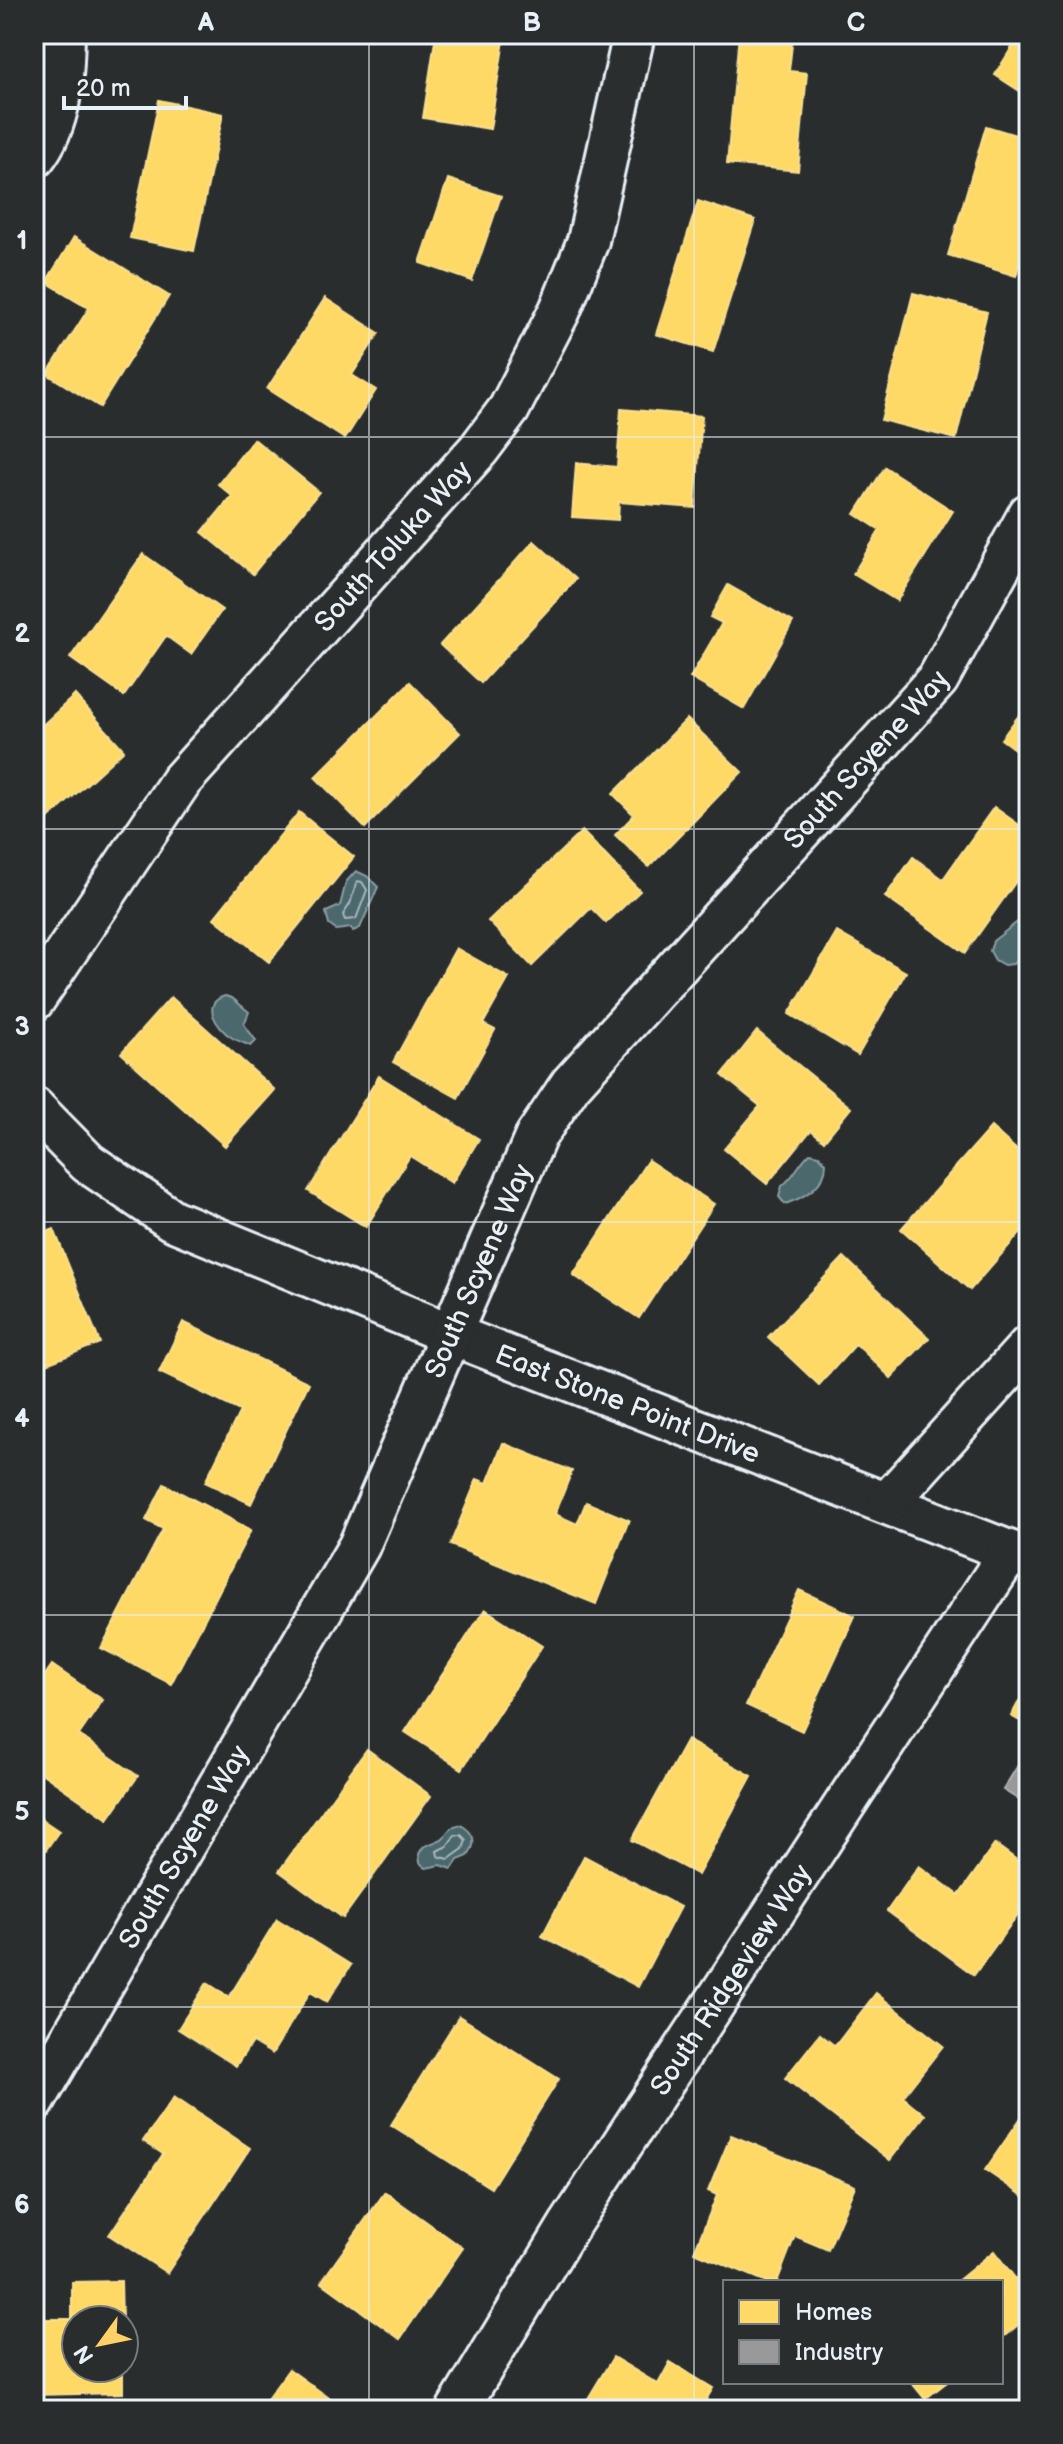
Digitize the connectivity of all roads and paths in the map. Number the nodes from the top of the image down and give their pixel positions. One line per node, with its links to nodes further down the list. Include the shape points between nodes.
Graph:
1 (64, 34): 3 (street, via 60,107)
2 (634, 34): 5 (street, South Toluka Way, via 588,241 560,310 509,409 181,781)
3 (34, 158)
4 (1029, 514): 7 (street, South Scyene Way, via 938,679 571,1084 536,1136)
5 (34, 1000)
6 (34, 1108): 7 (street, East Stone Point Drive, via 88,1163 172,1220)
7 (450, 1334): 9 (street, East Stone Point Drive); 11 (street, South Scyene Way, via 359,1546)
8 (1029, 1346): 9 (street)
9 (888, 1502): 10 (street, East Stone Point Drive)
10 (1019, 1556): 12 (street, South Ridgeview Way, via 570,2224)
11 (34, 2102)
12 (457, 2410)

